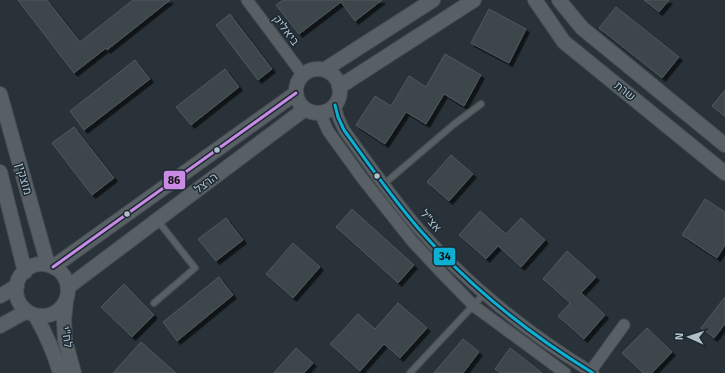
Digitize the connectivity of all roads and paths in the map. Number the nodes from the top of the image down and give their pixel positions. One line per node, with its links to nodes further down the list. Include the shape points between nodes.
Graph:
1 (247, 0): 7 (street, ביאליק)
2 (433, 0): 6 (street)
3 (474, 0): 8 (street)
4 (535, 0): 17 (street, שרת, via 564,42)
5 (559, 0): 15 (street, שרת, via 582,28)
6 (324, 70): 7 (street, via 313,70); 8 (street, via 334,76)
7 (304, 75): 9 (street, via 299,80)
8 (339, 87): 12 (street)
9 (296, 93): 13 (street); 20 (street, הרצל)
10 (0, 94): 20 (street, מוצקין)
11 (481, 104): 18 (lane)
12 (335, 105): 14 (street); 18 (street, אצ"ל, via 344,130)
13 (305, 109): 14 (street); 19 (street, הרצל)
14 (320, 113): 27 (street, via 328,131 412,241)
15 (725, 146)
16 (0, 172): 21 (street, מוצקין)
17 (725, 173)
18 (384, 184): 24 (street, אצ"ל, via 418,228)
19 (157, 220): 23 (street, הרצל); 26 (lane, via 195,268)
20 (50, 266): 21 (street, via 40,265); 23 (street, via 63,275)
21 (25, 272): 22 (street)
22 (17, 286): 25 (street); 28 (street, via 19,302)
23 (67, 294): 28 (street, via 62,307 56,312 48,316); 33 (street, לח"י, via 65,340)
24 (484, 294): 27 (lane); 32 (street, אצ"ל, via 545,341)
25 (0, 296)
26 (154, 303)
27 (474, 306): 34 (lane); 35 (street)
28 (31, 313): 30 (street); 31 (street, לח"י, via 45,332)
29 (624, 325): 32 (street)
30 (0, 326)
31 (57, 372)
32 (592, 372)
33 (74, 373)
34 (410, 373)
35 (565, 373)

